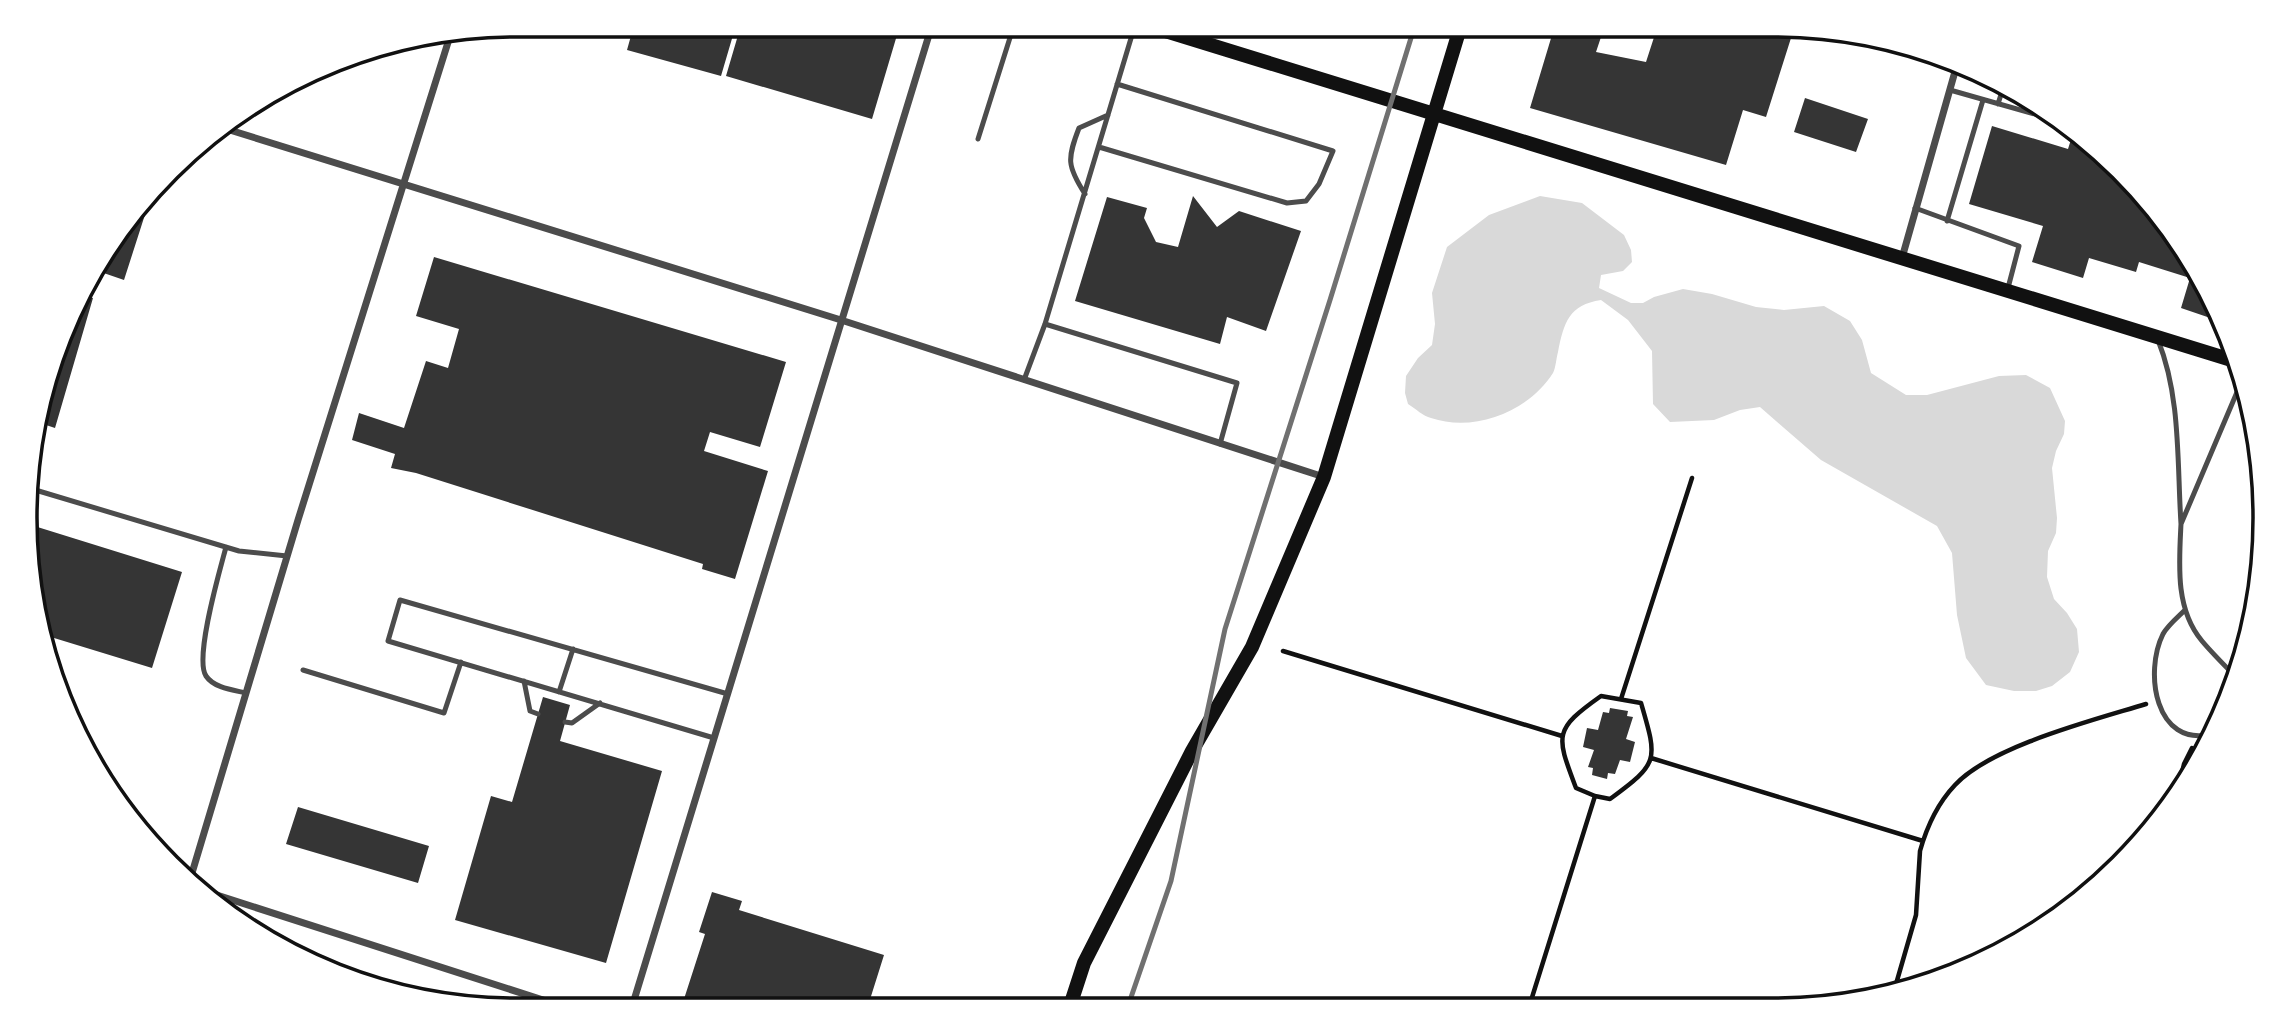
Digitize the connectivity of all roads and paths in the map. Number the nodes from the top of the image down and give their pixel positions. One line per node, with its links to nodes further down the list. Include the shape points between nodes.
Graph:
1 (928, 37): 25 (street)
2 (1010, 37): 17 (lane)
3 (1131, 37): 8 (lane)
4 (1187, 37): 15 (main road)
5 (1457, 37): 15 (main road)
6 (448, 42): 19 (street)
7 (1955, 73): 9 (street)
8 (1117, 84): 14 (lane); 18 (lane, via 1333,151 1306,201 1287,204)
9 (1950, 90): 11 (lane); 21 (street)
10 (2001, 94): 12 (lane)
11 (1983, 100): 12 (lane); 22 (lane)
12 (1997, 104): 13 (lane)
13 (2034, 114)
14 (1108, 115): 18 (lane); 20 (lane, via 1079,128 1070,151 1072,174)
15 (1435, 115): 23 (main road); 32 (main road)
16 (232, 131): 19 (street)
17 (978, 139)
18 (1099, 147): 20 (lane)
19 (405, 184): 25 (street); 37 (street)
20 (1085, 194): 26 (lane)
21 (1915, 208): 22 (lane); 23 (street)
22 (1947, 221): 24 (lane, via 2019,246)
23 (1901, 258): 24 (main road)
24 (2007, 291): 27 (main road)
25 (841, 320): 29 (street); 47 (street)
26 (1045, 324): 29 (lane); 31 (lane, via 1237,383)
27 (2157, 337): 28 (main road); 35 (lane, via 2169,368)
28 (2226, 358)
29 (1024, 380): 31 (street)
30 (2237, 392): 35 (lane)
31 (1220, 444): 32 (street)
32 (1324, 477): 66 (main road, via 1252,647 1192,751 1084,963)
33 (1692, 478): 48 (path)
34 (38, 491): 36 (lane)
35 (2181, 524): 38 (lane, via 2178,572)
36 (226, 547): 37 (lane); 46 (lane, via 201,661 206,676 217,685)
37 (287, 556): 46 (street)
38 (2185, 610): 42 (lane, via 2200,639); 49 (lane, via 2164,632 2154,663)
39 (573, 649): 41 (lane, via 400,600 388,641); 45 (lane); 47 (lane)
40 (1283, 651): 53 (path)
41 (461, 662): 43 (lane, via 444,713); 44 (lane)
42 (2229, 669)
43 (303, 670)
44 (524, 681): 45 (lane); 51 (lane, via 530,711)
45 (559, 692): 50 (lane)
46 (246, 693): 61 (street)
47 (728, 694): 55 (street)
48 (1622, 699): 53 (path, via 1601,696 1572,717); 57 (path, via 1640,703 1652,740)
49 (2157, 700): 56 (lane, via 2178,730); 60 (path, via 2035,740 1982,764 1955,785 1928,822)
50 (600, 703): 52 (lane, via 572,723); 55 (lane)
51 (538, 714)
52 (565, 722)
53 (1562, 736): 59 (path, via 1561,748 1576,789)
54 (2200, 737): 56 (lane)
55 (714, 738): 65 (street)
56 (2197, 738): 58 (path)
57 (1651, 758): 59 (path, via 1643,774 1610,799); 60 (path)
58 (2183, 767)
59 (1595, 796): 67 (path)
60 (1923, 841): 63 (path, via 1916,915)
61 (194, 872)
62 (222, 896): 64 (street)
63 (1897, 982)
64 (537, 998)
65 (635, 998)
66 (1073, 998)
67 (1532, 998)

